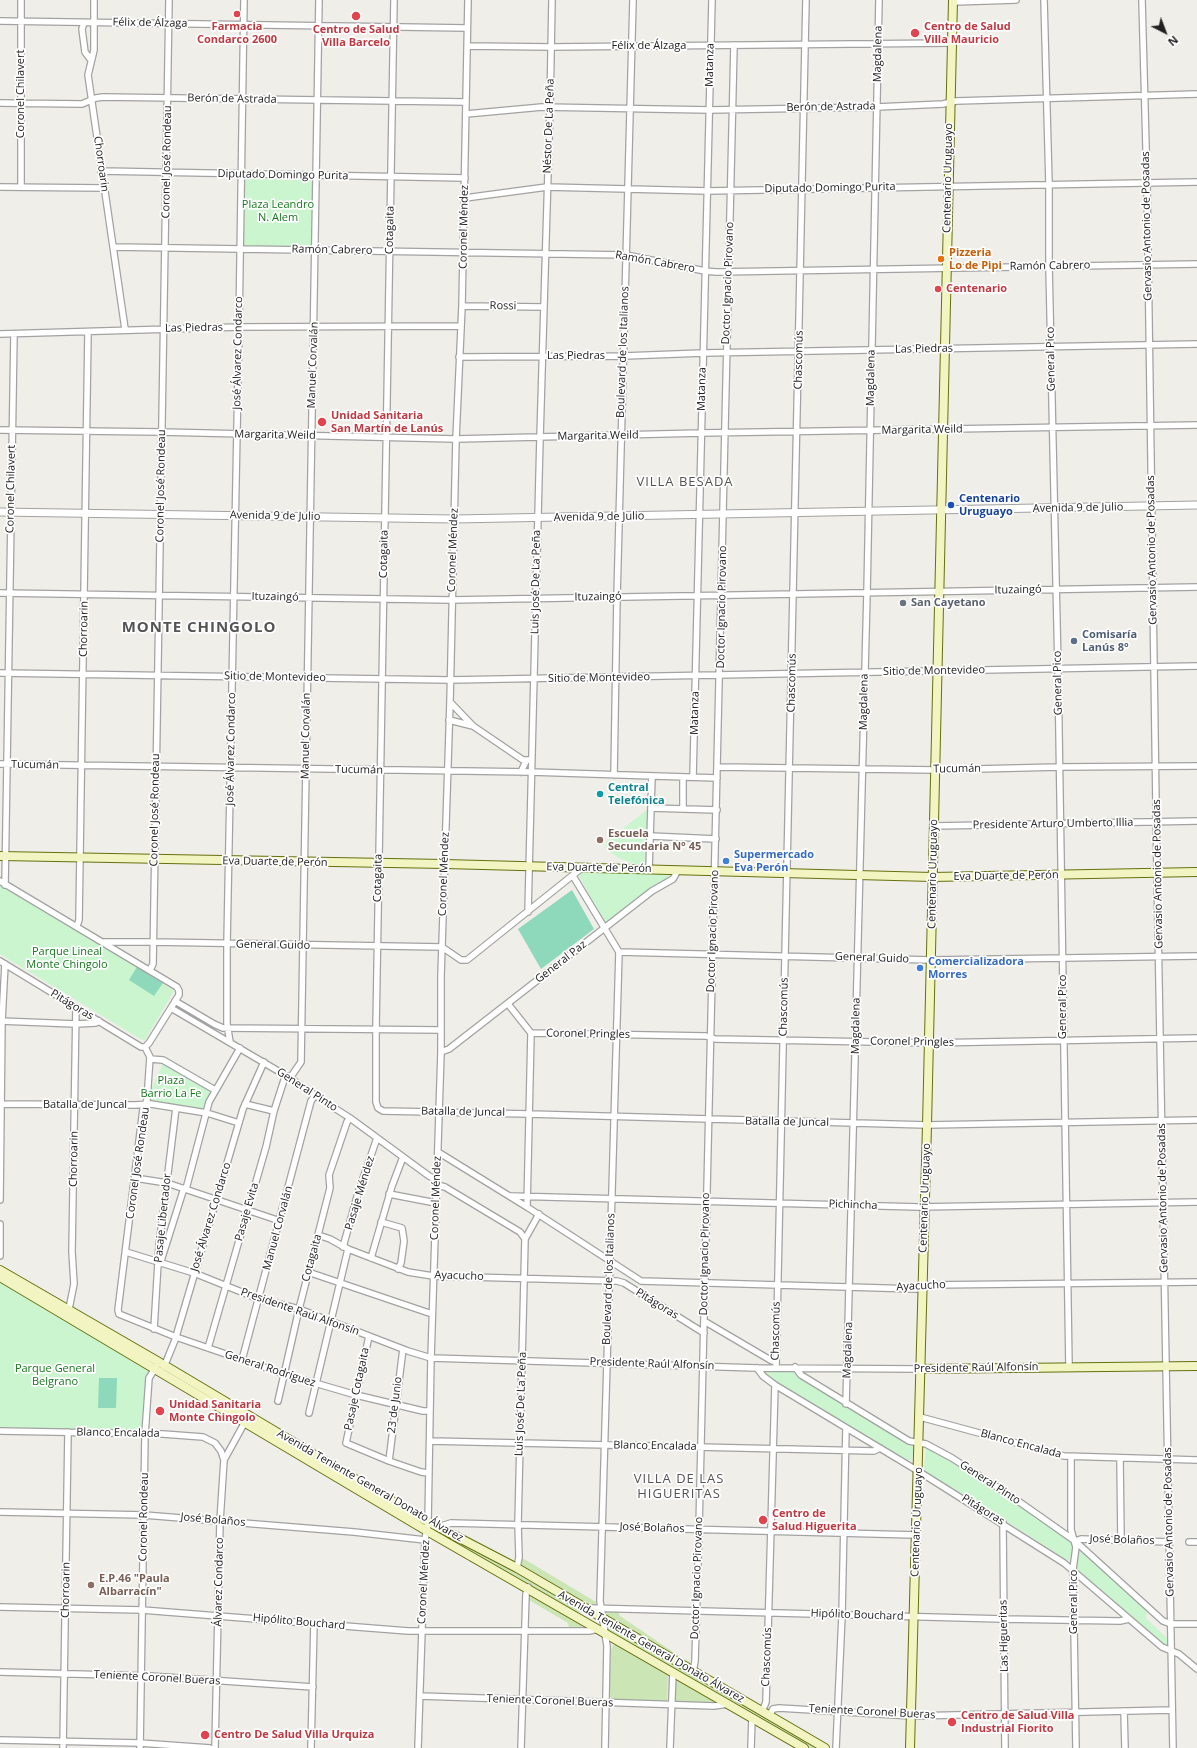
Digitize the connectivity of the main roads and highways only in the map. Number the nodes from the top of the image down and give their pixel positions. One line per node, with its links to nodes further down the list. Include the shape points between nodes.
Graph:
1 (953, 1): 4 (main road, Centenario Uruguayo)
2 (3, 856): 4 (main road, Eva Duarte de Perón, via 583,867)
3 (1197, 872): 4 (main road, Eva Duarte de Perón)
4 (932, 877): 9 (main road, Centenario Uruguayo)
5 (0, 1270): 8 (main road, Avenida Teniente General Donato Álvarez, via 69,1309)
6 (0, 1277): 8 (main road, Avenida Teniente General Donato Álvarez)
7 (1197, 1366): 9 (main road, Presidente Raúl Alfonsín)
8 (160, 1367): 10 (main road, Avenida Teniente General Donato Álvarez, via 245,1422 428,1531); 11 (main road, Avenida Teniente General Donato Álvarez, via 428,1522 517,1568 693,1672 768,1711)
9 (920, 1369): 12 (main road, Centenario Uruguayo)
10 (804, 1748)
11 (825, 1748)
12 (910, 1748)

